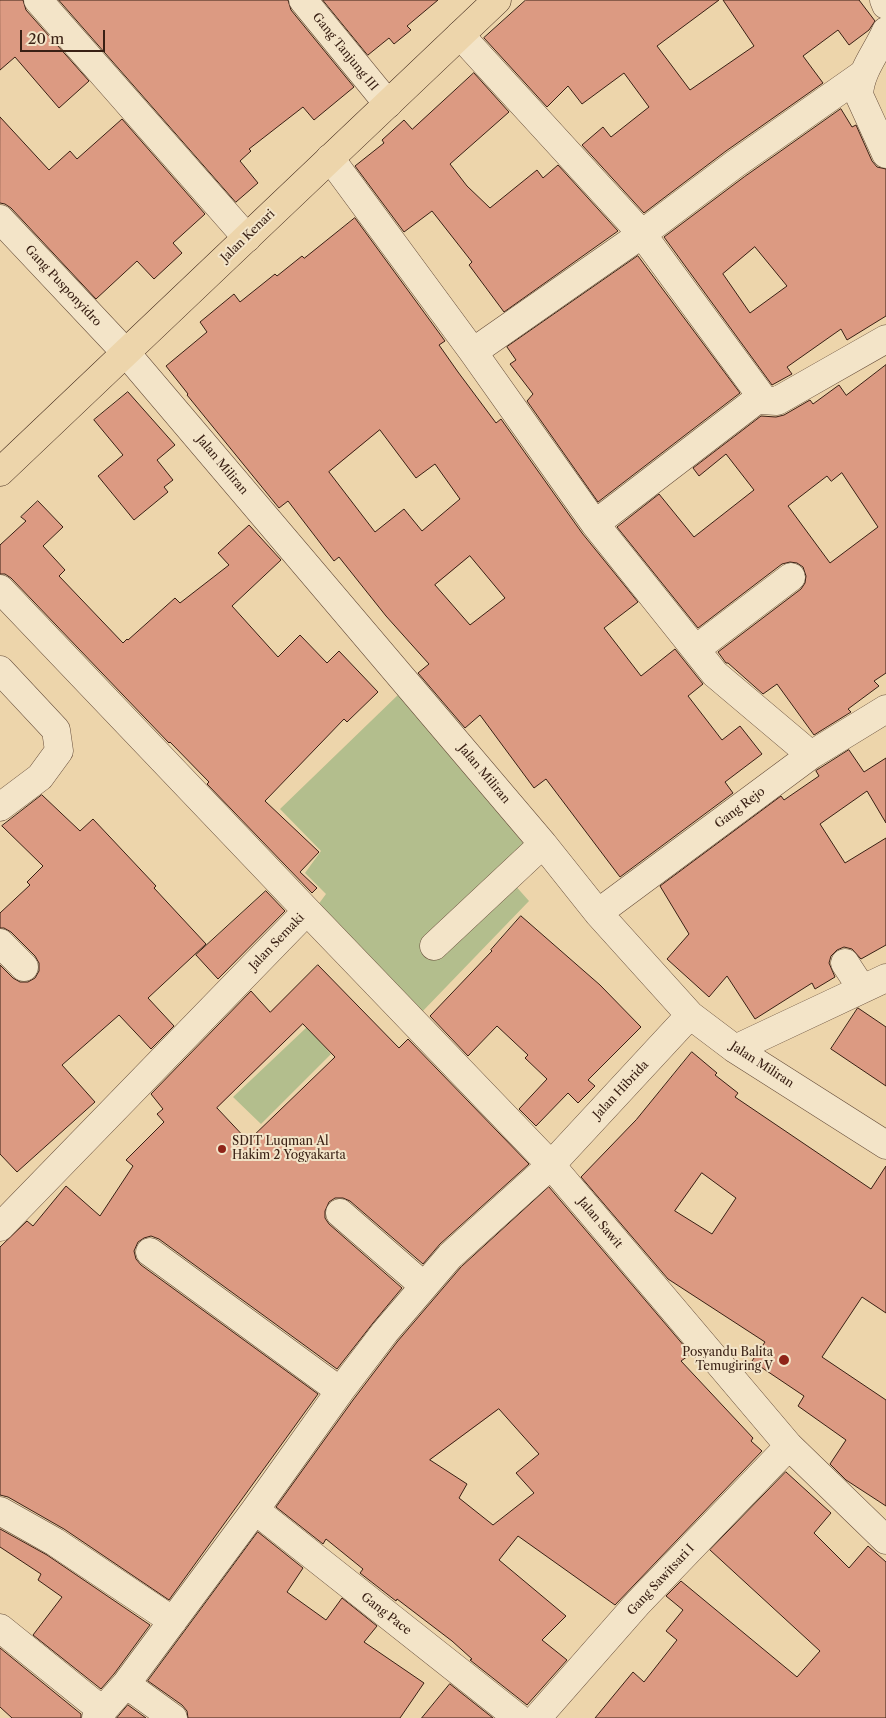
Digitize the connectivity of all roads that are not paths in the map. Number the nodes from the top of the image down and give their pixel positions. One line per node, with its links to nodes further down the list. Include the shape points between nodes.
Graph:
1 (38, 0): 14 (street)
2 (303, 0): 9 (street, Gang Tanjung III)
3 (496, 0): 7 (main road, Jalan Kenari)
4 (884, 0): 5 (street)
5 (886, 5)
6 (886, 31): 8 (street)
7 (460, 35): 9 (main road, Jalan Kenari); 13 (street)
8 (864, 74): 10 (street, via 859,95); 13 (street)
9 (388, 104): 11 (main road, Jalan Kenari)
10 (886, 154)
11 (330, 158): 14 (main road, Jalan Kenari); 16 (street)
12 (0, 219): 17 (street, Gang Pusponyidro)
13 (642, 234): 16 (street); 18 (street)
14 (247, 238): 17 (main road, Jalan Kenari)
15 (886, 340): 18 (street, via 793,393 777,400)
16 (472, 352): 20 (street)
17 (126, 353): 19 (main road, Jalan Kenari); 28 (street, Jalan Miliran)
18 (764, 400): 20 (street, via 754,402)
19 (0, 472)
20 (595, 524): 23 (street)
21 (791, 577): 23 (street)
22 (0, 589): 29 (street, Jalan Semaki)
23 (696, 649): 26 (street, via 715,674)
24 (0, 670): 27 (street, via 56,730 59,751 40,777)
25 (886, 709): 26 (street, Gang Rejo)
26 (811, 755): 30 (street, Gang Rejo)
27 (0, 807)
28 (543, 844): 30 (street, Jalan Miliran); 32 (street)
29 (306, 912): 40 (street, Jalan Sawit); 42 (street, Jalan Semaki)
30 (598, 913): 37 (street, Jalan Miliran)
31 (0, 943): 34 (street)
32 (434, 946)
33 (845, 963): 36 (street)
34 (24, 967)
35 (886, 978): 36 (street)
36 (862, 990): 38 (street)
37 (690, 1015): 38 (street, Jalan Miliran); 40 (street, Jalan Hibrida)
38 (735, 1049): 39 (street, Jalan Miliran)
39 (886, 1145)
40 (551, 1165): 44 (street, Jalan Hibrida, via 450,1256); 46 (street, Jalan Sawit)
41 (340, 1213): 44 (street)
42 (0, 1227)
43 (150, 1252): 45 (street)
44 (424, 1286): 45 (street, Jalan Hibrida)
45 (340, 1391): 47 (street, Jalan Hibrida)
46 (789, 1446): 49 (street, Jalan Sawit); 56 (street, Gang Sawitsari I, via 638,1603)
47 (255, 1510): 50 (street, Jalan Hibrida); 55 (street, Gang Pace)
48 (0, 1511): 50 (street, via 55,1542)
49 (886, 1540)
50 (173, 1621): 52 (street, Jalan Hibrida)
51 (0, 1628): 53 (street)
52 (126, 1684): 53 (street, Jalan Hibrida); 54 (street)
53 (100, 1714)
54 (173, 1718)
55 (518, 1718)
56 (537, 1718)

